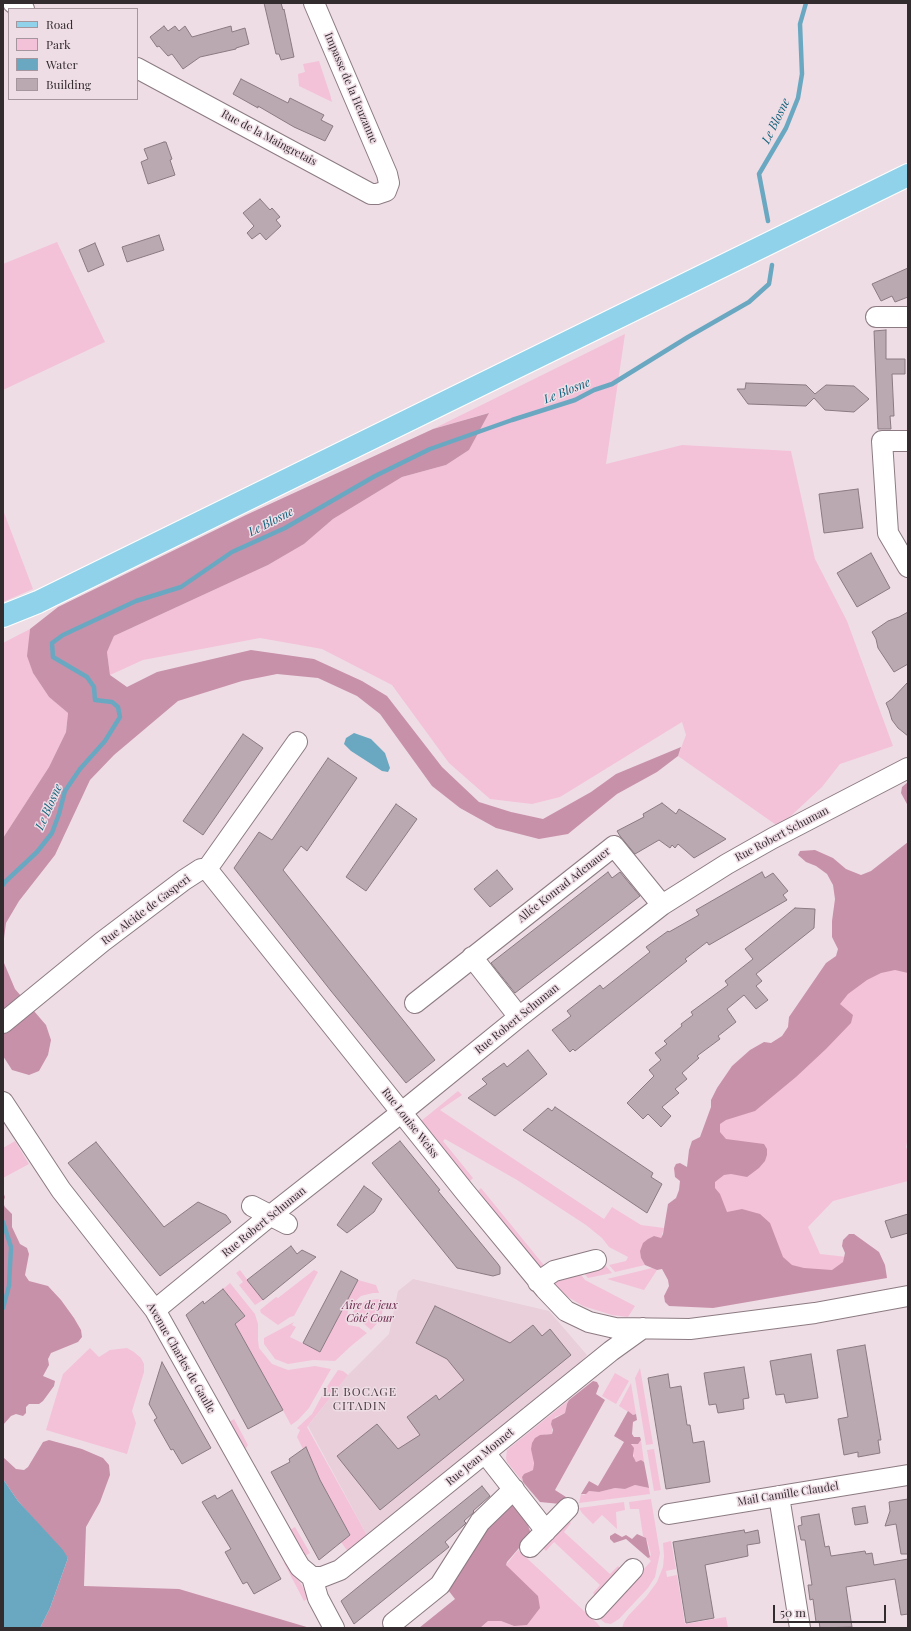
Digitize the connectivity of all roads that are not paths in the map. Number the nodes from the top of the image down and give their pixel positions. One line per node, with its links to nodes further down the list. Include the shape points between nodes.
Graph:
1 (13, 3): 3 (street)
2 (314, 3): 5 (street, Impasse de la Heuzanne)
3 (22, 8)
4 (138, 69): 5 (street, Rue de la Maingretais, via 371,194 386,191 389,182)
5 (387, 174)
6 (908, 175): 11 (main road)
7 (876, 317): 8 (street)
8 (908, 317)
9 (908, 441): 10 (street, via 882,441 888,534)
10 (908, 567)
11 (38, 602): 12 (main road); 13 (main road)
12 (3, 616)
13 (3, 624)
14 (297, 742): 16 (street)
15 (907, 768): 17 (street, Rue Robert Schuman, via 773,838)
16 (207, 870): 21 (street, Rue Alcide de Gasperi, via 197,872 178,885 102,942); 23 (street, Rue Louise Weiss)
17 (662, 905): 18 (street, Allée Konrad Adenauer, via 614,846); 20 (street, Rue Robert Schuman)
18 (472, 957): 19 (street, Allée Konrad Adenauer); 20 (street)
19 (415, 1003)
20 (519, 1017): 23 (street, Rue Robert Schuman)
21 (3, 1023)
22 (3, 1102): 29 (street, Avenue Charles de Gaulle, via 60,1190)
23 (402, 1112): 25 (street, Rue Robert Schuman); 27 (street, Rue Louise Weiss)
24 (252, 1206): 25 (street)
25 (279, 1220): 29 (street, Rue Robert Schuman)
26 (596, 1260): 27 (street, via 554,1271)
27 (538, 1282): 30 (street, Rue Louise Weiss, via 566,1311 589,1322 615,1328)
28 (908, 1296): 30 (street, Rue Louise Weiss, via 690,1329)
29 (155, 1310): 40 (street, Avenue Charles de Gaulle, via 294,1557 300,1567)
30 (643, 1328): 31 (street, Rue Jean Monnet)
31 (485, 1453): 33 (street); 40 (street, Rue Jean Monnet, via 340,1570 322,1577)
32 (908, 1475): 34 (street, Mail Camille Claudel)
33 (514, 1489): 37 (street); 42 (street, via 480,1522 440,1585)
34 (778, 1496): 36 (street, Mail Camille Claudel); 44 (street)
35 (568, 1508): 37 (street)
36 (669, 1514)
37 (546, 1531): 38 (street)
38 (530, 1547)
39 (633, 1569): 41 (street)
40 (312, 1576): 43 (street, via 318,1598)
41 (596, 1608)
42 (393, 1623)
43 (334, 1628)
44 (800, 1628)

